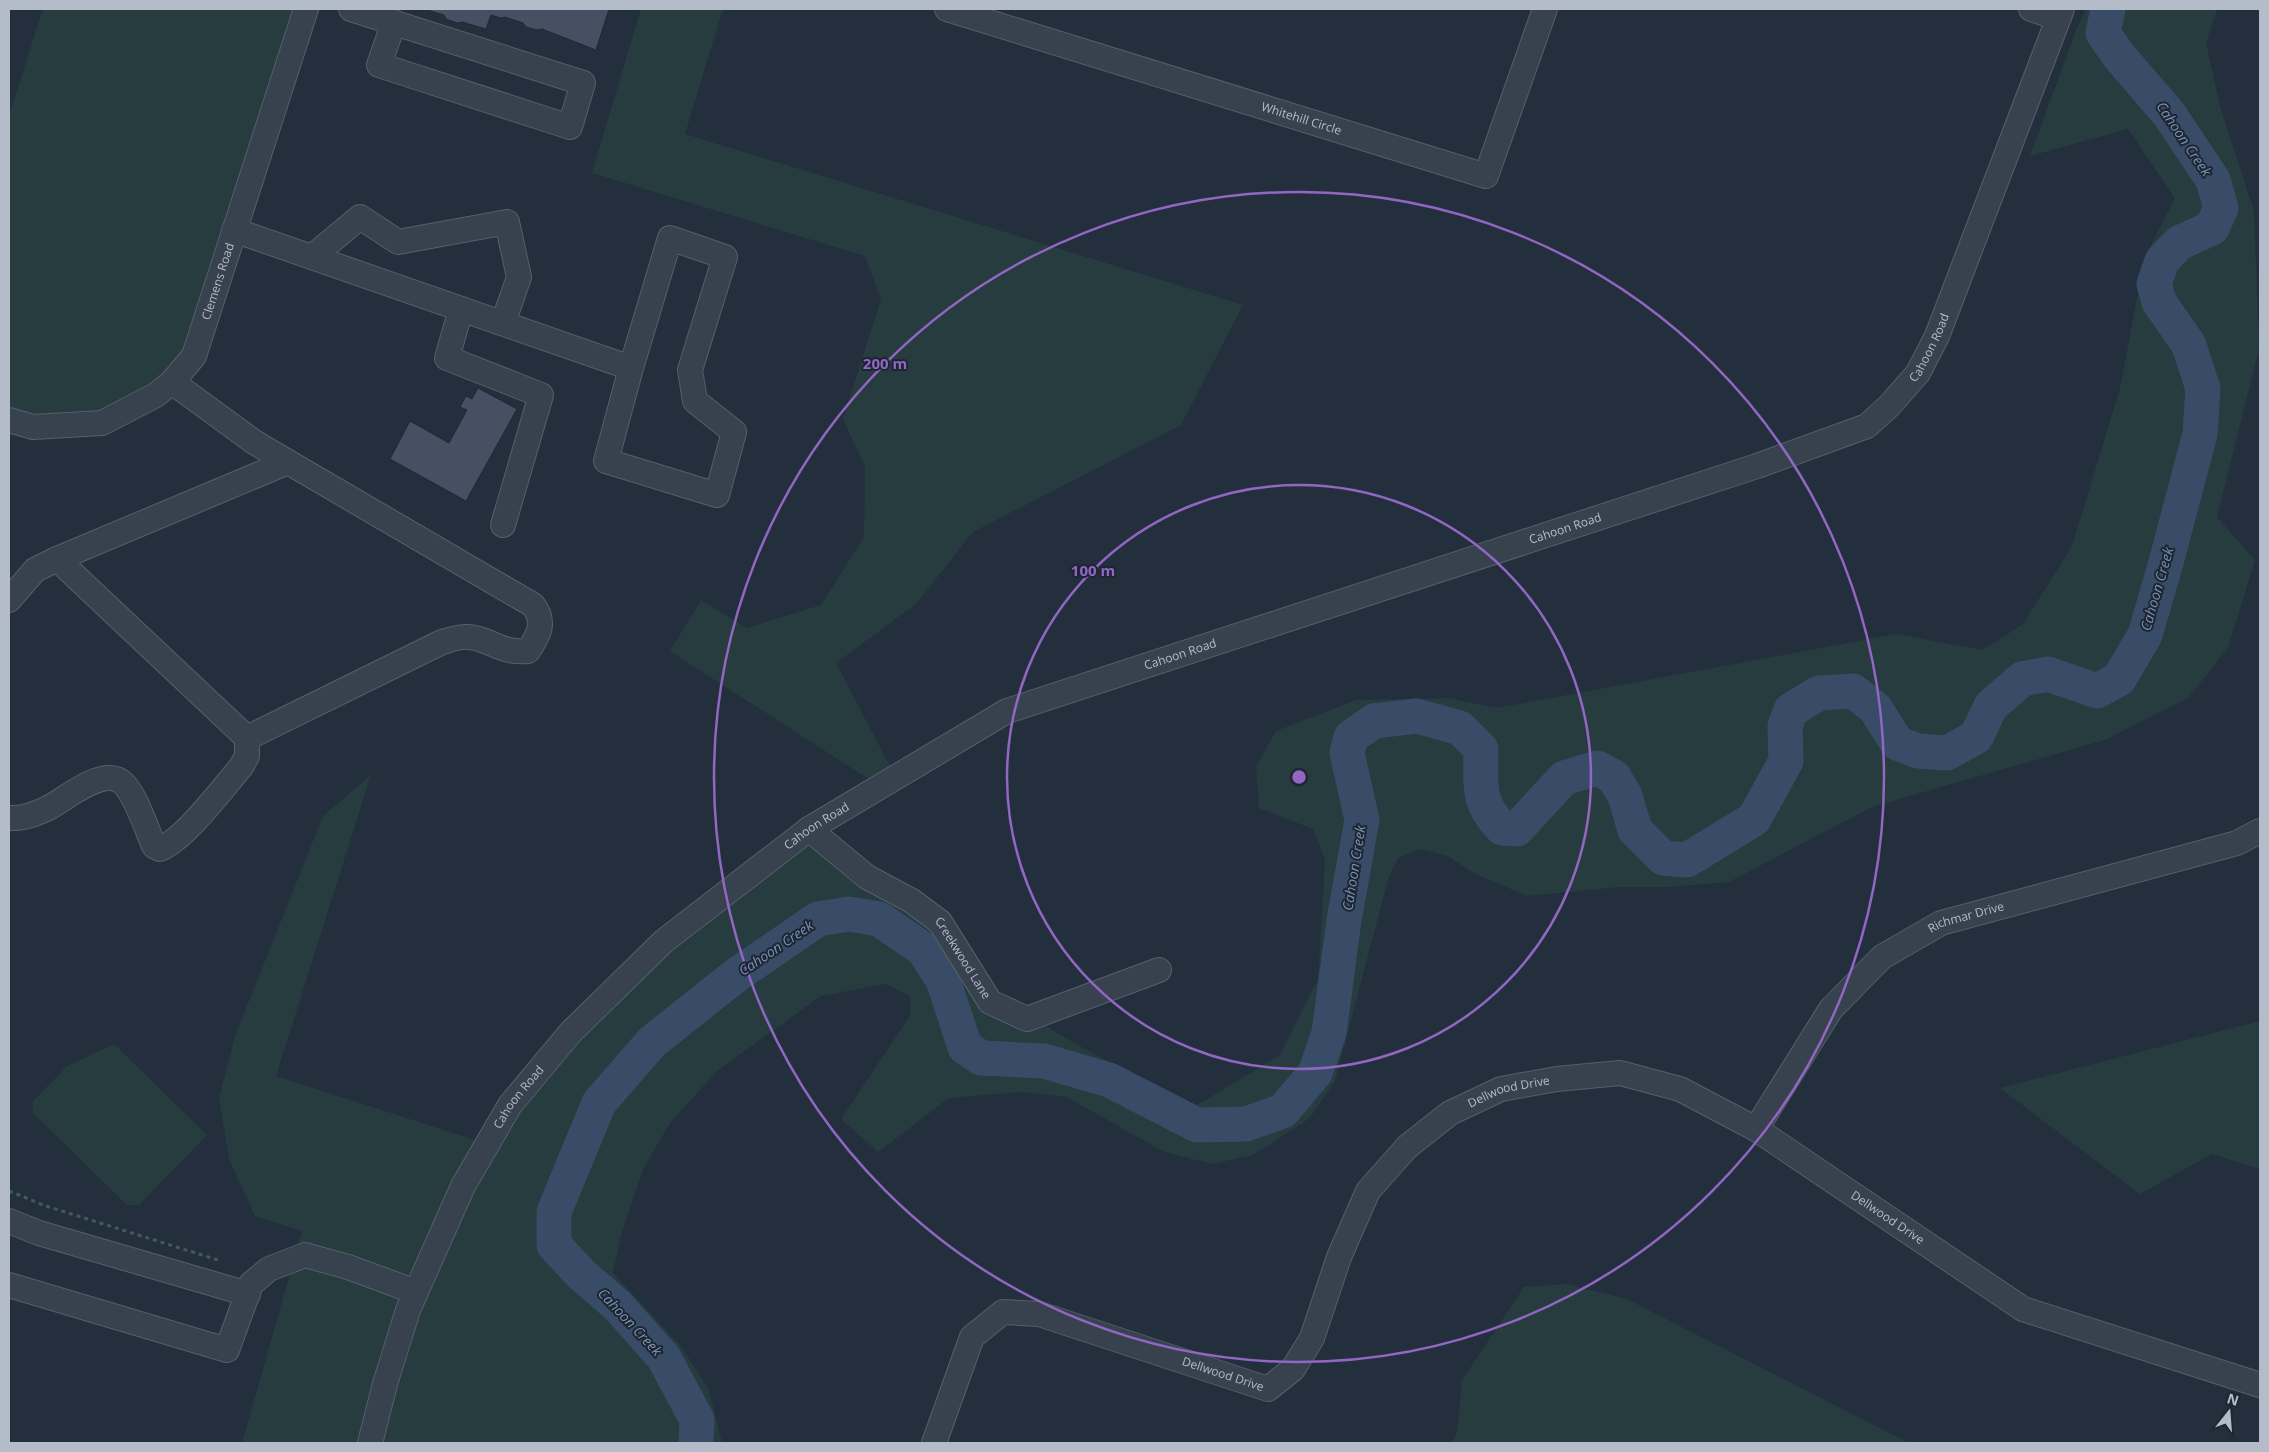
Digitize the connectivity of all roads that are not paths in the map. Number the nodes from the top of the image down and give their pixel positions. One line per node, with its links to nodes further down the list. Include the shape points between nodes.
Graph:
1 (306, 9): 8 (street, Clemens Road)
2 (352, 9): 7 (street)
3 (947, 9): 4 (street, Whitehill Circle, via 1486,176)
4 (1545, 9)
5 (2031, 9): 6 (street)
6 (2060, 13): 21 (street, Cahoon Road, via 1936,336 1918,373 1867,426 1756,466 1007,711)
7 (394, 22): 7 (street, via 583,83 570,127 379,66)
8 (234, 230): 9 (street); 13 (street, Clemens Road, via 194,356)
9 (312, 257): 10 (street); 11 (street, via 360,217 398,242 507,222 519,277)
10 (461, 309): 11 (street); 16 (street, via 447,358 542,394)
11 (502, 323): 12 (street)
12 (631, 368): 12 (street, via 606,461 716,495 734,432 695,401 690,370 725,256 670,238)
13 (172, 382): 14 (street, Clemens Road, via 156,395 102,423 33,427); 15 (street, via 254,442)
14 (9, 420)
15 (288, 462): 17 (street); 19 (street, via 534,605 540,614 541,624 528,651 516,652 470,637 458,637)
16 (503, 526)
17 (58, 559): 18 (street, via 35,570); 19 (street)
18 (9, 600)
19 (247, 738): 20 (street, via 247,756 241,768 180,836 160,849 154,846 124,783 116,780 105,778 93,782 36,814 20,819)
20 (9, 818)
21 (809, 829): 23 (street, Creekwood Lane, via 867,877 912,901 940,922 990,1002 1027,1019); 27 (street, Cahoon Road, via 664,941 571,1032 510,1105 463,1186)
22 (2260, 831): 24 (street, Richmar Drive, via 2237,843 1941,923 1882,957 1831,1009)
23 (1159, 970)
24 (1756, 1129): 29 (street, Dellwood Drive, via 2023,1309); 31 (street, Dellwood Drive, via 1680,1089 1620,1073 1501,1089 1450,1113 1407,1147 1368,1191 1339,1257 1312,1338 1293,1369 1268,1389 1039,1314 1002,1312 972,1338)
25 (9, 1221): 28 (street, via 39,1233)
26 (9, 1285): 28 (street, via 227,1350)
27 (416, 1292): 28 (street, via 305,1255 269,1269 251,1284); 30 (street, Cahoon Road, via 385,1384)
28 (248, 1294)
29 (2260, 1385)
30 (370, 1443)
31 (934, 1443)

